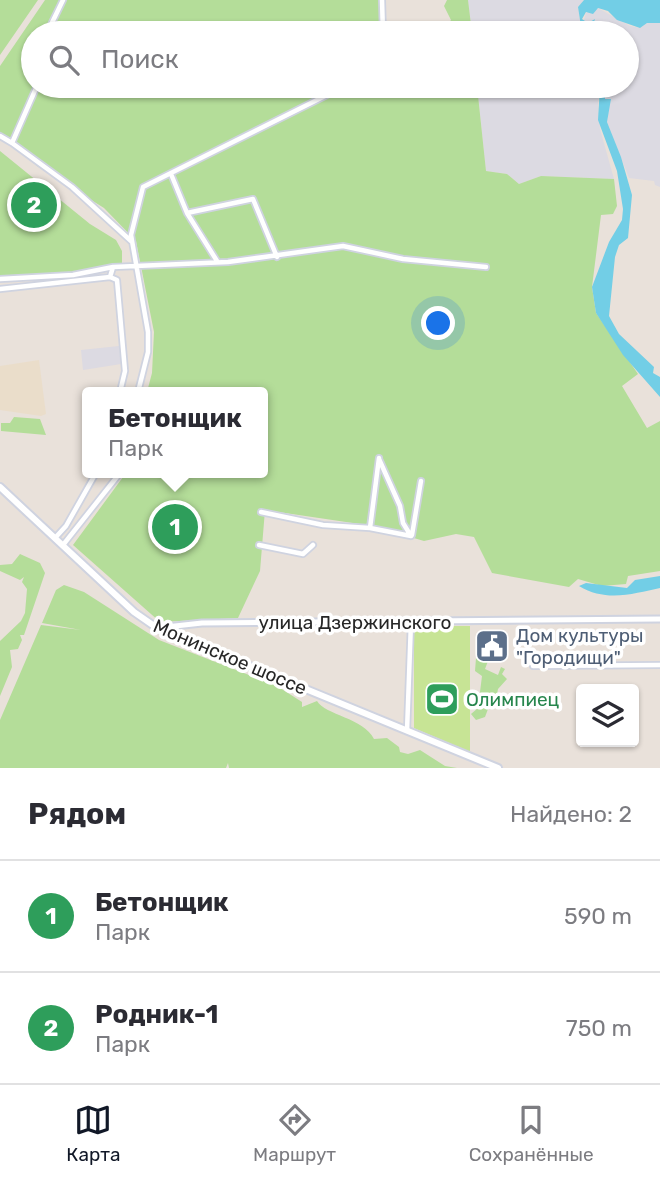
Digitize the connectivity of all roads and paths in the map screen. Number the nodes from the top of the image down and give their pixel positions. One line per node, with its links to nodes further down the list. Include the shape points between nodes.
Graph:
1 (63, 0): 3 (street)
2 (382, 0): 4 (street)
3 (53, 21)
4 (383, 21)
5 (32, 98): 8 (street)
6 (321, 98): 9 (street)
7 (0, 136): 8 (street)
8 (12, 143): 11 (street, via 72,187)
9 (171, 174): 10 (street); 11 (street, via 143,187)
10 (187, 213): 12 (street, via 253,199); 13 (street)
11 (131, 242): 15 (street)
12 (277, 257): 13 (street); 16 (street, via 343,246 403,259)
13 (217, 261): 15 (street)
14 (113, 267): 15 (street); 17 (street); 18 (street, via 73,275)
15 (137, 267): 21 (street, via 149,341)
16 (486, 267)
17 (110, 277): 19 (street); 20 (street, via 117,281 123,336)
18 (0, 279)
19 (0, 289)
20 (121, 387)
21 (139, 387)
22 (93, 478): 29 (street)
23 (116, 478): 30 (street)
24 (421, 481): 28 (street)
25 (0, 487): 29 (main road, Монинское шоссе)
26 (261, 512): 27 (street, via 323,525)
27 (370, 528): 28 (street); 28 (street, via 379,458)
28 (411, 536)
29 (55, 538): 30 (main road, Монинское шоссе)
30 (63, 545): 36 (main road, Монинское шоссе)
31 (259, 545): 32 (street, via 303,554)
32 (313, 545)
33 (660, 619): 34 (street, улица Дзержинского)
34 (411, 622): 35 (street, улица Дзержинского); 40 (street)
35 (177, 625): 36 (street, улица Дзержинского); 37 (street, via 170,627)
36 (157, 628): 37 (main road, Монинское шоссе)
37 (170, 634): 40 (main road, Монинское шоссе)
38 (660, 665): 39 (street)
39 (533, 666)
40 (407, 731): 41 (main road, Монинское шоссе)
41 (498, 768)

